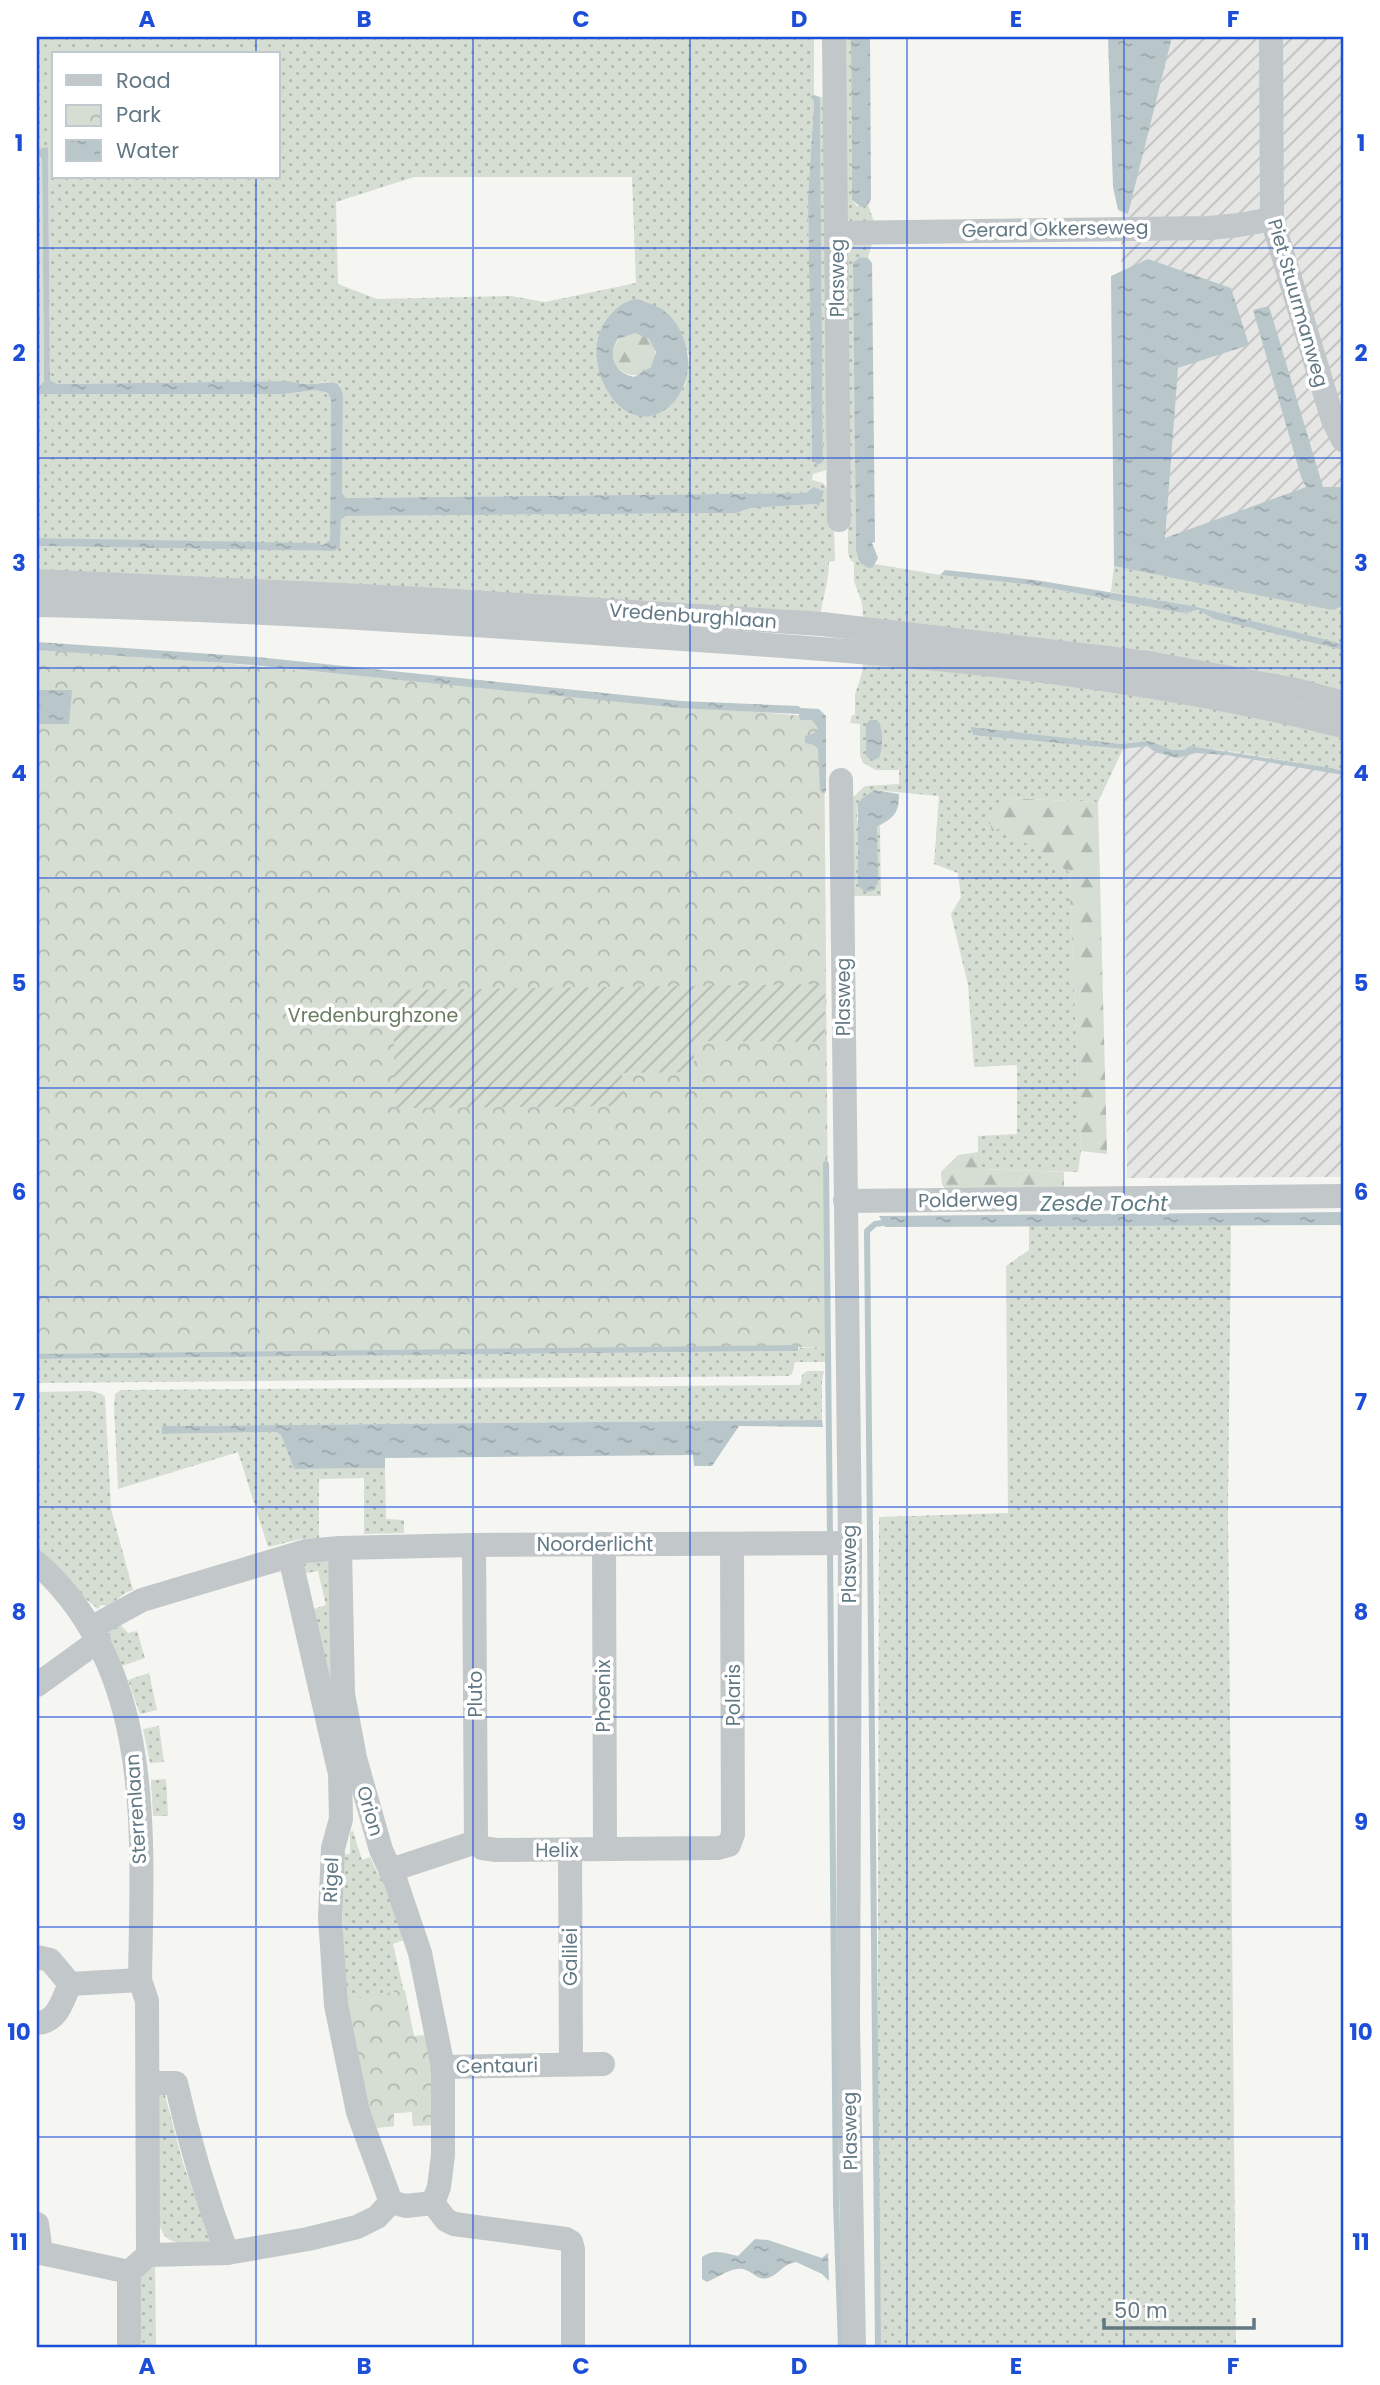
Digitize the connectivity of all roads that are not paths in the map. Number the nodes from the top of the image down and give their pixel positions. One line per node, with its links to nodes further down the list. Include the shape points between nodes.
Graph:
1 (835, 37): 4 (street, Plasweg)
2 (1271, 37): 3 (street, Piet Stuurmanweg)
3 (1272, 219): 4 (street, Gerard Okkerseweg, via 1209,228); 5 (street, Piet Stuurmanweg)
4 (837, 233): 6 (street, Plasweg)
5 (1343, 440)
6 (839, 520)
7 (37, 581): 9 (street, Vredenburghlaan, via 423,599)
8 (37, 605): 9 (street, Vredenburghlaan)
9 (822, 636): 10 (street, Vredenburghlaan)
10 (862, 641): 11 (street, Vredenburghlaan, via 1148,663); 12 (street, Vredenburghlaan, via 1144,687)
11 (1343, 703)
12 (1343, 726)
13 (841, 780): 15 (street, Plasweg)
14 (1343, 1196): 15 (street, Polderweg)
15 (845, 1201): 17 (street, Plasweg)
16 (604, 1544): 18 (street, Noorderlicht); 19 (street, Noorderlicht); 27 (street, Phoenix)
17 (850, 1544): 19 (street, Noorderlicht); 47 (street, Plasweg, via 848,2024)
18 (474, 1545): 20 (street, Noorderlicht); 25 (street, Pluto)
19 (732, 1545): 26 (street, Polaris, via 733,1835)
20 (340, 1548): 21 (street); 29 (street, Orion, via 344,1694 355,1758)
21 (290, 1557): 23 (street, via 142,1600); 38 (street, Rigel, via 340,1774 341,1819 333,1848 330,1918 336,2005 358,2112)
22 (37, 1563): 23 (street, Sterrenlaan)
23 (95, 1634): 24 (street); 31 (street, Sterrenlaan, via 129,1723 138,1780)
24 (37, 1685)
25 (476, 1842): 28 (street, Helix, via 496,1850); 29 (street)
26 (729, 1845): 27 (street, Helix)
27 (605, 1849): 28 (street, Helix)
28 (570, 1850): 34 (street, Galilei)
29 (391, 1870): 36 (street, Orion, via 419,1953)
30 (37, 1957): 32 (street, via 50,1960)
31 (140, 1980): 32 (street); 37 (street, Sterrenlaan, via 147,2001)
32 (70, 1984): 33 (street, via 56,2015)
33 (37, 2023)
34 (571, 2064): 35 (street, Centauri); 36 (street, Centauri)
35 (603, 2064)
36 (443, 2067): 39 (street, Centauri, via 443,2155)
37 (148, 2082): 41 (street, via 176,2083 186,2130); 43 (street, Sterrenlaan)
38 (391, 2202): 39 (street, via 406,2206); 41 (street, via 377,2217 357,2227)
39 (433, 2203): 46 (street, via 454,2224 571,2242)
40 (37, 2224): 42 (street)
41 (227, 2253): 43 (street)
42 (39, 2255): 44 (street)
43 (148, 2255): 44 (street)
44 (129, 2272): 45 (street)
45 (129, 2348)
46 (573, 2348)
47 (854, 2348)

